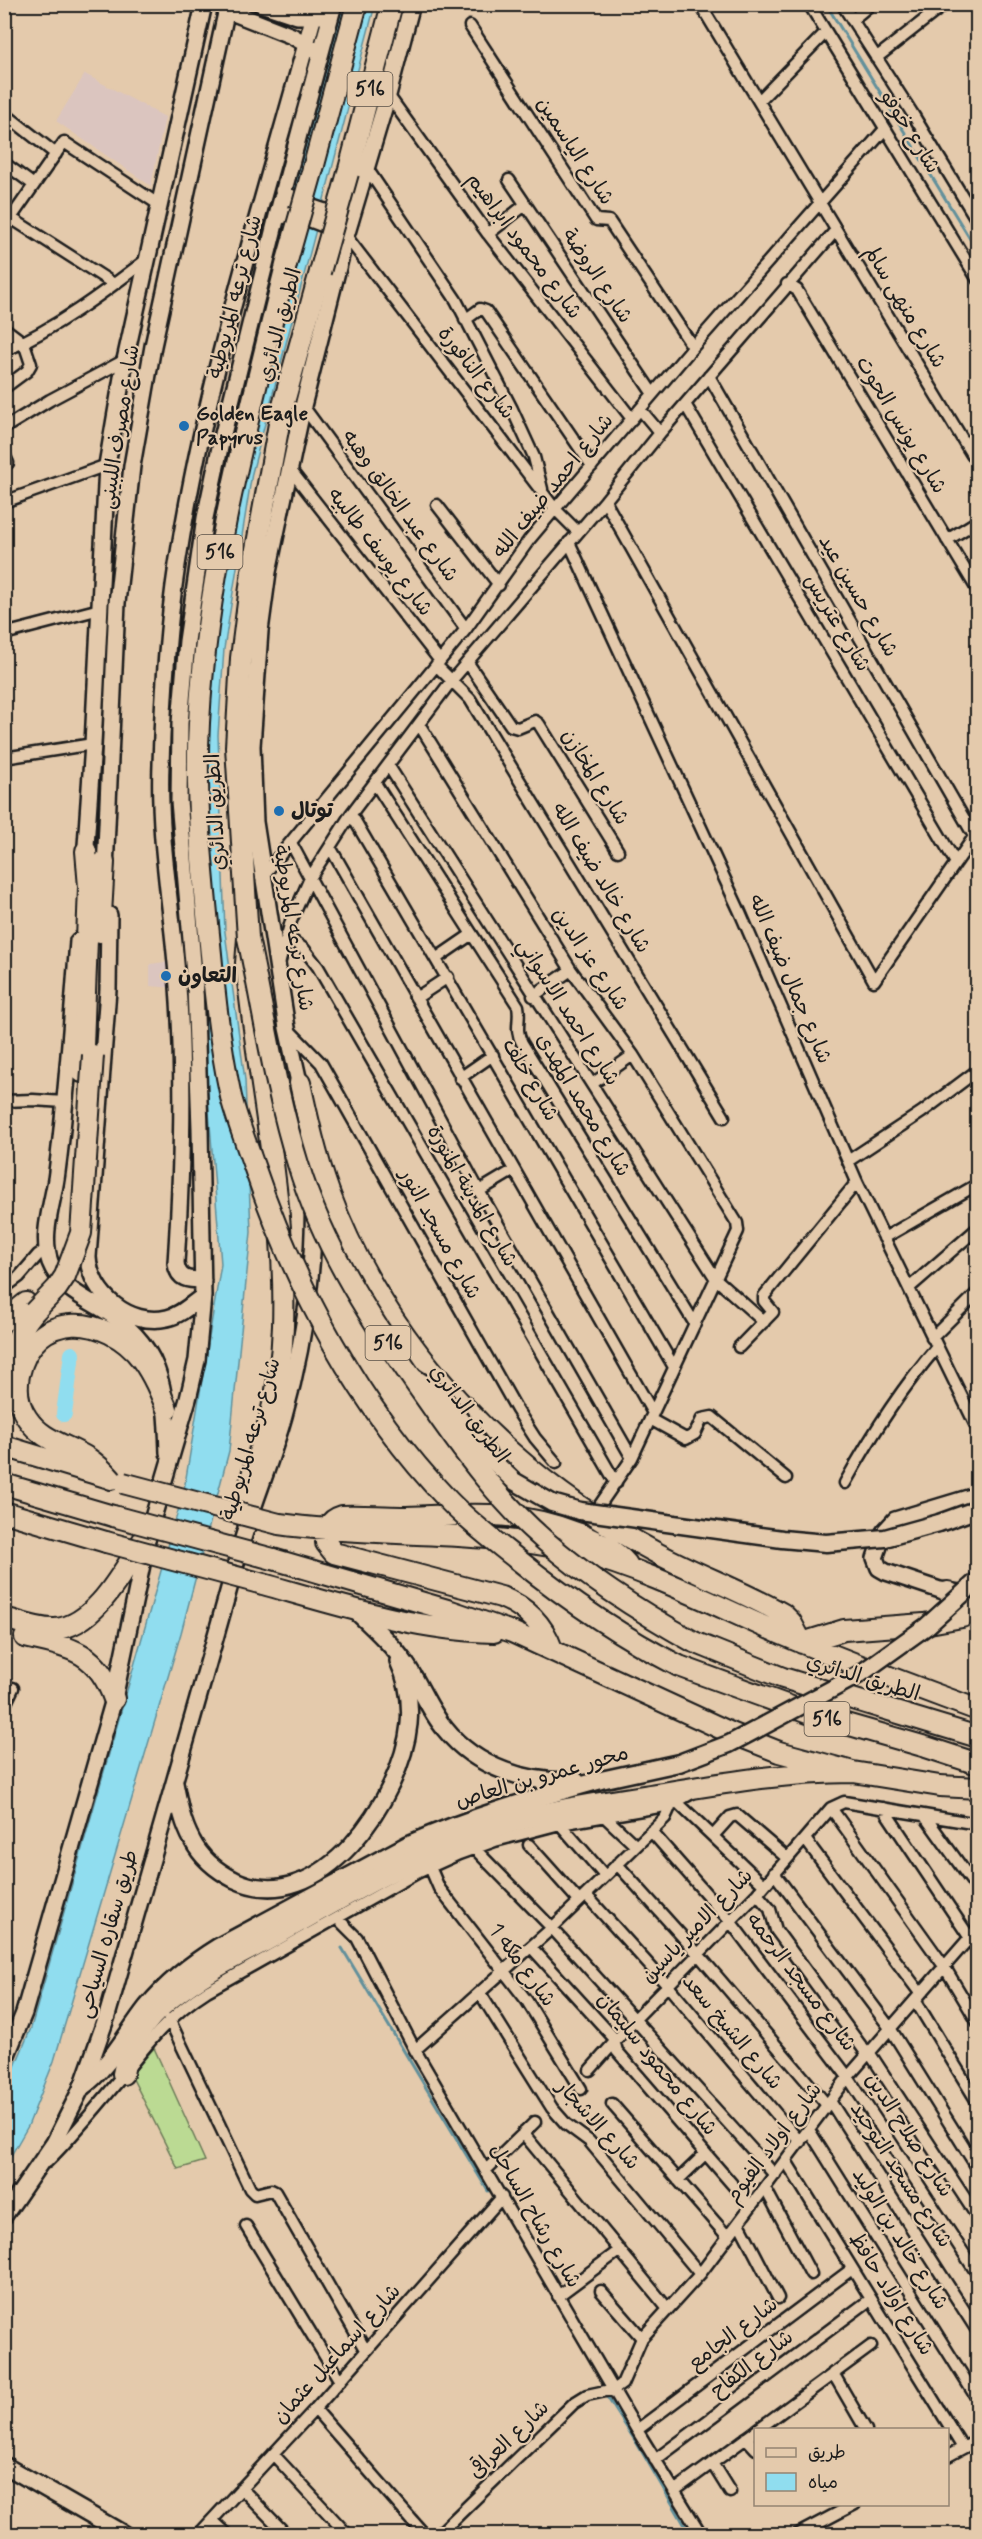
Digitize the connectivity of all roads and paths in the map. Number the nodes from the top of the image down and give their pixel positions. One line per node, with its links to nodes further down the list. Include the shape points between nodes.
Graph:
1 (261, 4): 13 (main road, via 288,14)
2 (357, 4): 183 (highway, الطريق الدائري / 516, bridge, via 254,398 217,564 209,620 199,724 198,788 214,985 226,1071 245,1140 278,1233 328,1333 397,1440 448,1500 491,1539 604,1624 679,1666 808,1713)
3 (392, 4): 103 (highway, الطريق الدائري / 516, bridge, via 281,413 252,571 241,658 236,747)
4 (412, 4): 20 (main road, شارع ترعه المريوطية)
5 (700, 4): 21 (street, شارع منهى سالم)
6 (809, 4): 16 (street, شارع خوفو)
7 (842, 4): 14 (street)
8 (871, 4): 14 (street)
9 (945, 4): 19 (street)
10 (204, 5): 31 (main road, شارع مصرف اللبينى)
11 (227, 7): 17 (main road); 50 (main road, شارع مصرف اللبينى)
12 (332, 10): 13 (main road); 18 (main road, شارع ترعه المريوطية)
13 (316, 11): 17 (main road)
14 (852, 20): 19 (street)
15 (470, 26): 51 (street, شارع الياسمين, via 597,221 609,221)
16 (826, 32): 21 (street); 23 (street, شارع خوفو)
17 (306, 43): 18 (main road); 42 (main road)
18 (319, 53): 29 (main road, شارع ترعه المريوطية)
19 (876, 58): 35 (street)
20 (388, 95): 26 (main road, شارع ترعه المريوطية); 38 (street, شارع محمود ابراهيم)
21 (759, 102): 30 (street, شارع منهى سالم)
22 (5, 114): 24 (street)
23 (885, 129): 30 (street, شارع احمد ضيف الله); 41 (street, شارع خوفو)
24 (56, 154): 28 (street); 31 (street, via 64,142)
25 (4, 162): 28 (street)
26 (366, 167): 33 (main road, شارع ترعه المريوطية); 46 (street, via 451,292)
27 (508, 180): 32 (street, شارع الروضة)
28 (34, 185): 36 (street)
29 (284, 191): 33 (main road, bridge, via 300,203 338,215); 34 (main road, شارع ترعه المريوطية)
30 (820, 203): 37 (street, شارع منهى سالم); 51 (street, شارع احمد ضيف الله)
31 (158, 204): 40 (main road, شارع مصرف اللبينى)
32 (525, 205): 38 (street); 56 (street, شارع الروضة)
33 (354, 211): 39 (main road, شارع ترعه المريوطية)
34 (277, 216): 39 (main road, bridge, via 297,214 339,228); 45 (main road, شارع ترعه المريوطية)
35 (978, 222)
36 (6, 224): 43 (street)
37 (836, 230): 44 (street); 63 (street, شارع منهى سالم)
38 (488, 234): 60 (street, شارع محمود ابراهيم)
39 (346, 236): 58 (main road, شارع ترعه المريوطية); 67 (street, شارع النافورة)
40 (146, 260): 43 (street); 48 (main road, شارع مصرف اللبينى)
41 (978, 280)
42 (241, 281): 45 (main road); 76 (main road, via 209,406)
43 (114, 284): 49 (street)
44 (787, 284): 54 (street); 74 (street, شارع يونس الحوت, via 797,290)
45 (259, 286): 77 (main road, شارع ترعه المريوطية, via 213,478)
46 (465, 320): 65 (street, via 480,309 486,310); 67 (street, via 534,457)
47 (4, 328): 49 (street)
48 (129, 341): 50 (main road); 53 (main road, شارع مصرف اللبينى)
49 (24, 343): 52 (street); 55 (street, via 30,368)
50 (153, 343): 97 (main road, شارع مصرف اللبينى, via 132,466 117,603)
51 (693, 347): 56 (street, شارع احمد ضيف الله)
52 (4, 351)
53 (125, 360): 61 (street); 64 (main road, شارع مصرف اللبينى)
54 (709, 376): 57 (street); 92 (street, شارع حسين عيد)
55 (4, 388)
56 (653, 394): 59 (street, شارع احمد ضيف الله)
57 (685, 404): 62 (street); 98 (street, شارع عتريس)
58 (303, 406): 66 (main road, شارع ترعه المريوطية); 81 (street, شارع عبد الخالق وهبه)
59 (640, 409): 60 (street, شارع احمد ضيف الله); 62 (street)
60 (632, 419): 65 (street, شارع احمد ضيف الله)
61 (4, 428)
62 (660, 433): 68 (street)
63 (978, 459)
64 (107, 465): 69 (street); 80 (main road, شارع مصرف اللبينى)
65 (592, 466): 71 (street, شارع احمد ضيف الله)
66 (289, 468): 83 (street, شارع يوسف طالبيه); 99 (main road, شارع ترعه المريوطية, via 268,572 254,700 253,792)
67 (542, 490): 71 (street, شارع النافورة)
68 (605, 501): 73 (street); 98 (street, via 874,981)
69 (4, 502)
70 (437, 505): 78 (street)
71 (555, 509): 73 (street, شارع النافورة); 78 (street, شارع احمد ضيف الله)
72 (978, 521): 74 (street)
73 (578, 532): 75 (street)
74 (947, 540): 79 (street, شارع يونس الحوت)
75 (569, 542): 84 (street); 124 (street, شارع جمال ضيف الله, via 740,912)
76 (177, 567): 77 (main road); 106 (main road, via 160,783)
77 (196, 570): 105 (main road, شارع ترعه المريوطية, via 183,682 179,789)
78 (499, 585): 81 (street, شارع احمد ضيف الله)
79 (978, 591)
80 (100, 609): 82 (street); 87 (main road, شارع مصرف اللبينى)
81 (466, 629): 83 (street, شارع احمد ضيف الله)
82 (4, 634)
83 (438, 663): 85 (street, شارع خالد ضيف الله); 93 (street, شارع احمد ضيف الله)
84 (468, 663): 85 (street); 96 (street, شارع المخازن, via 511,726 516,729 535,721 539,724)
85 (452, 680): 86 (street); 123 (street, شارع خالد ضيف الله, via 470,699)
86 (419, 724): 89 (street); 108 (street, شارع عز الدين)
87 (93, 744): 88 (street); 95 (main road, شارع مصرف اللبينى)
88 (4, 758)
89 (388, 765): 90 (street); 112 (street, شارع احمد الاسواني)
90 (375, 783): 91 (street); 101 (street, شارع محمد المهدى)
91 (351, 814): 94 (street); 104 (street, شارع خلف)
92 (976, 833): 98 (street)
93 (291, 843): 99 (street, شارع احمد ضيف الله); 100 (street)
94 (330, 847): 100 (street); 113 (street)
95 (86, 851): 122 (main road, شارع مصرف اللبينى); 139 (highway, via 89,887 82,1072 68,1236 57,1266)
96 (618, 851)
97 (104, 862): 132 (main road, شارع مصرف اللبينى, via 109,979); 139 (highway, bridge, via 81,1233 65,1276 53,1292)
98 (956, 863)
99 (262, 877): 107 (main road, شارع ترعه المريوطية)
100 (310, 878): 102 (street); 128 (street)
101 (472, 934): 104 (street); 142 (street, شارع محمد المهدى, via 518,1006 516,1029 522,1043)
102 (286, 936): 107 (street); 157 (street, شارع المدينة المنورة, via 304,949 318,967)
103 (248, 938): 146 (highway, الطريق الدائري / 516, bridge, via 303,1179 341,1265); 164 (highway, via 248,981 273,1158 280,1242 282,1347 270,1417 248,1483)
104 (437, 958): 109 (street, شارع خلف)
105 (192, 964): 106 (main road); 111 (main road, شارع ترعه المريوطية)
106 (176, 965): 110 (main road)
107 (278, 966): 114 (main road, شارع ترعه المريوطية)
108 (571, 970): 112 (street); 116 (street, شارع عز الدين)
109 (448, 977): 113 (street); 115 (street, شارع خلف)
110 (178, 986): 111 (main road); 134 (main road, via 183,1098 176,1263 183,1278)
111 (195, 986): 134 (main road, شارع ترعه المريوطية)
112 (533, 996): 120 (street, شارع احمد الاسواني)
113 (416, 998): 118 (street)
114 (287, 1028): 119 (main road, شارع ترعه المريوطية); 153 (street, شارع مسجد النور, via 321,1063 517,1410)
115 (493, 1055): 118 (street); 145 (street, شارع خلف)
116 (633, 1055): 120 (street); 133 (street, شارع عز الدين, via 732,1213 738,1231)
117 (978, 1070): 124 (street)
118 (460, 1078): 125 (street)
119 (300, 1083): 163 (highway, via 314,1148 329,1192 363,1267 393,1318 450,1393 483,1427); 164 (main road, شارع ترعه المريوطية, via 313,1189 305,1308 284,1417)
120 (592, 1084): 133 (street, شارع احمد الاسواني)
121 (4, 1101): 122 (street)
122 (64, 1102): 131 (main road, شارع مصرف اللبينى)
123 (724, 1117)
124 (848, 1161): 126 (street, شارع جمال ضيف الله)
125 (514, 1170): 128 (street); 148 (street)
126 (857, 1182): 130 (street, شارع جمال ضيف الله); 141 (street, via 764,1296 773,1310)
127 (978, 1184): 130 (street)
128 (479, 1191): 152 (street)
129 (978, 1228): 136 (street)
130 (884, 1238): 136 (street, شارع جمال ضيف الله)
131 (47, 1249): 132 (main road, via 54,1258 69,1263); 135 (street); 147 (main road, via 51,1265 64,1285 110,1314 144,1344 160,1373)
132 (88, 1257): 138 (main road, via 91,1275 100,1291 135,1316 167,1318 181,1313)
133 (716, 1279): 141 (street, شارع احمد الاسواني); 142 (street)
134 (203, 1280): 138 (main road, شارع ترعه المريوطية)
135 (4, 1288)
136 (909, 1288): 143 (street, شارع جمال ضيف الله)
137 (978, 1292): 143 (street)
138 (203, 1296): 154 (main road, شارع ترعه المريوطية, via 193,1380)
139 (30, 1307): 140 (highway); 149 (highway, via 13,1345 7,1385 14,1408)
140 (4, 1321)
141 (764, 1322): 144 (street)
142 (694, 1324): 145 (street)
143 (934, 1342): 150 (street, شارع جمال ضيف الله); 158 (street, via 867,1442)
144 (739, 1347)
145 (674, 1367): 148 (street)
146 (407, 1372): 161 (main road, bridge, via 440,1394 492,1460 514,1481 538,1497 573,1509 632,1520 826,1543 885,1538); 182 (highway, الطريق الدائري / 516, bridge, via 489,1482 542,1538 617,1596 694,1641 783,1678)
147 (166, 1409): 149 (highway, via 153,1376 125,1344 93,1326 64,1326 38,1339 21,1369 18,1398); 154 (main road)
148 (651, 1416): 152 (street); 155 (street, via 686,1439 695,1434 702,1419 712,1417)
149 (36, 1430): 156 (highway, via 87,1458)
150 (978, 1430)
151 (4, 1446): 156 (highway, الطريق الدائري)
152 (632, 1458): 157 (street)
153 (556, 1463)
154 (168, 1466): 166 (main road, شارع ترعه المريوطية)
155 (786, 1478)
156 (117, 1481): 165 (highway, الطريق الدائري, bridge, via 279,1524)
157 (616, 1483): 163 (street)
158 (845, 1483)
159 (4, 1484): 173 (highway, 516, bridge, via 452,1611)
160 (978, 1495): 169 (main road, via 903,1517 889,1525 880,1539 875,1558 882,1571)
161 (978, 1509)
162 (4, 1512): 170 (highway, bridge)
163 (592, 1515): 175 (highway, via 653,1552 783,1614)
164 (248, 1523): 176 (main road, شارع ترعه المريوطية)
165 (326, 1530): 175 (highway, الطريق الدائري, via 526,1542 581,1553 632,1570); 177 (highway, via 328,1547 334,1553 509,1600 533,1617)
166 (149, 1531): 171 (highway, via 96,1608 74,1623 55,1629); 179 (main road)
167 (978, 1580): 186 (main road, محور عمرو بن العاص, bridge, via 927,1626 860,1674 750,1733 679,1763)
168 (978, 1590): 169 (main road)
169 (948, 1592): 175 (highway, via 966,1607 962,1617 844,1630)
170 (354, 1609): 173 (highway, via 447,1630); 174 (main road)
171 (4, 1618)
172 (4, 1632): 179 (highway, via 50,1642 88,1658 105,1677)
173 (512, 1632): 177 (highway, 516)
174 (388, 1643): 185 (main road, via 405,1680 409,1707 406,1739 373,1818 351,1846 324,1868 299,1881 271,1888 226,1875 202,1856 193,1843); 186 (main road, via 445,1729 465,1750 515,1775 562,1781)
175 (802, 1643): 181 (highway, الطريق الدائري)
176 (213, 1647): 185 (main road, طريق سقاره السياحى)
177 (552, 1649): 184 (highway, 516, via 754,1743)
178 (13, 1688): 180 (street)
179 (114, 1699): 230 (main road, via 24,2013)
180 (4, 1707)
181 (978, 1710)
182 (978, 1737)
183 (978, 1764)
184 (853, 1772): 187 (highway, via 775,1775); 188 (highway, 516)
185 (174, 1779): 234 (main road, طريق سقاره السياحى, via 107,2016)
186 (601, 1780): 234 (main road, محور عمرو بن العاص, via 513,1804 409,1844 218,1947 161,1992)
187 (702, 1786): 189 (street); 232 (highway, via 576,1808 483,1830 422,1856 233,1958 181,1992 142,2027)
188 (978, 1788)
189 (674, 1804): 192 (street); 196 (street); 197 (street)
190 (831, 1808): 191 (street, via 844,1802); 198 (street, شارع الامير ياسين); 218 (street)
191 (883, 1808): 193 (street); 214 (street)
192 (603, 1815): 194 (street); 200 (street)
193 (924, 1815): 195 (street); 208 (street)
194 (560, 1824): 201 (street); 206 (street)
195 (978, 1824)
196 (651, 1831): 200 (street); 211 (street, شارع مسجد الرحمه)
197 (713, 1836): 202 (street, via 730,1817 737,1815); 207 (street)
198 (804, 1839): 202 (street, شارع الامير ياسين); 222 (street)
199 (529, 1845): 209 (street, شارع الشيخ سعد)
200 (636, 1846): 203 (street)
201 (474, 1848): 204 (street); 212 (street)
202 (787, 1858): 205 (street, شارع الامير ياسين)
203 (617, 1864): 206 (street); 217 (street, شارع مسجد التوحيد)
204 (430, 1867): 210 (street); 219 (street, شارع مكه 1, via 439,1888)
205 (774, 1873): 207 (street, شارع الامير ياسين); 226 (street)
206 (605, 1876): 209 (street)
207 (761, 1890): 211 (street, شارع الامير ياسين); 229 (street, via 776,1930)
208 (978, 1890)
209 (583, 1898): 212 (street); 220 (street, شارع الشيخ سعد)
210 (337, 1918): 223 (street, via 207,1992); 228 (street, شارع رشاح الساحل, via 357,1938)
211 (730, 1921): 217 (street, شارع الامير ياسين); 233 (street, شارع مسجد الرحمه)
212 (552, 1928): 215 (street); 224 (street)
213 (978, 1928): 214 (street, شارع اولاد الفيوم)
214 (970, 1937): 216 (street); 218 (street, شارع اولاد الفيوم)
215 (531, 1947): 219 (street); 227 (street, شارع محمود سليمان)
216 (978, 1950)
217 (699, 1954): 220 (street, شارع الامير ياسين); 236 (street, شارع مسجد التوحيد)
218 (944, 1966): 222 (street, شارع اولاد الفيوم); 225 (street)
219 (504, 1971): 221 (street); 235 (street, شارع مكه 1)
220 (668, 1986): 224 (street, شارع الامير ياسين); 242 (street, شارع الشيخ سعد)
221 (480, 1993): 228 (street); 260 (street, شارع الاشجار, via 552,2108 589,2141)
222 (917, 1996): 226 (street, شارع اولاد الفيوم); 237 (street)
223 (169, 2019): 232 (street); 271 (street, via 250,2189 255,2194 275,2192)
224 (635, 2019): 227 (street, شارع الامير ياسين); 248 (street)
225 (978, 2023)
226 (890, 2028): 229 (street, شارع اولاد الفيوم); 246 (street)
227 (615, 2042): 231 (street, شارع الامير ياسين); 243 (street, شارع محمود سليمان, via 617,2051)
228 (415, 2050): 245 (street, شارع رشاح الساحل)
229 (868, 2053): 233 (street, شارع اولاد الفيوم); 254 (street)
230 (4, 2062)
231 (590, 2070)
232 (123, 2074): 247 (street, via 73,2136)
233 (848, 2077): 236 (street, شارع اولاد الفيوم); 262 (street, شارع صلاح الدين)
234 (82, 2087): 247 (main road, طريق سقاره السياحى)
235 (581, 2089)
236 (829, 2103): 240 (street, شارع اولاد الفيوم); 268 (street, شارع مسجد التوحيد)
237 (978, 2103)
238 (612, 2104): 249 (street)
239 (535, 2122): 241 (street)
240 (809, 2130): 242 (street, شارع اولاد الفيوم); 275 (street, شارع خالد بن الوليد)
241 (523, 2133): 245 (street); 258 (street)
242 (800, 2142): 244 (street, شارع اولاد الفيوم)
243 (705, 2154): 249 (street); 252 (street, شارع محمود سليمان)
244 (786, 2161): 248 (street, شارع اولاد الفيوم); 259 (street, شارع اولاد حافظ)
245 (486, 2169): 251 (street, شارع رشاح الساحل)
246 (978, 2169)
247 (34, 2175): 253 (main road, طريق سقاره السياحى)
248 (776, 2175): 250 (street, شارع اولاد الفيوم)
249 (678, 2180): 257 (street)
250 (765, 2188): 252 (street, شارع اولاد الفيوم); 261 (street)
251 (502, 2197): 264 (street, شارع رشاح الساحل); 271 (street, شارع اسماعيل عثمان)
252 (751, 2206): 255 (street, شارع اولاد الفيوم)
253 (4, 2217)
254 (978, 2218)
255 (739, 2223): 257 (street, شارع اولاد الفيوم); 265 (street)
256 (246, 2226): 273 (street)
257 (728, 2237): 260 (street, شارع اولاد الفيوم)
258 (620, 2250): 264 (street); 267 (street)
259 (852, 2269): 266 (street, شارع اولاد حافظ); 279 (street, شارع الجامع)
260 (700, 2274): 267 (street, شارع اولاد الفيوم)
261 (810, 2274)
262 (978, 2275)
263 (601, 2291): 269 (street)
264 (558, 2296): 274 (street, شارع رشاح الساحل)
265 (778, 2298)
266 (871, 2299): 284 (street, شارع اولاد حافظ); 287 (street, شارع الكفاح)
267 (668, 2309): 269 (street, شارع اولاد الفيوم)
268 (978, 2332)
269 (642, 2338): 274 (street, شارع اولاد الفيوم, via 627,2378)
270 (871, 2346): 272 (street)
271 (366, 2351): 273 (street, شارع اسماعيل عثمان)
272 (834, 2373): 277 (street); 278 (street)
273 (340, 2381): 276 (street, شارع اسماعيل عثمان)
274 (615, 2389): 279 (street, شارع رشاح الساحل); 301 (street, شارع العراقى, via 587,2395 574,2403)
275 (978, 2400)
276 (315, 2409): 285 (street, شارع اسماعيل عثمان); 300 (street)
277 (773, 2425)
278 (865, 2428)
279 (637, 2430): 287 (street, شارع رشاح الساحل)
280 (754, 2432): 281 (street)
281 (746, 2438): 283 (street); 288 (street)
282 (978, 2440): 284 (street)
283 (754, 2447)
284 (963, 2448): 286 (street)
285 (273, 2454): 290 (street, شارع اسماعيل عثمان); 299 (street)
286 (949, 2455)
287 (655, 2460): 291 (street, شارع رشاح الساحل)
288 (712, 2463): 291 (street); 292 (street)
289 (4, 2465): 295 (main road)
290 (242, 2488): 294 (street, شارع اسماعيل عثمان); 298 (street)
291 (674, 2491): 302 (street, شارع رشاح الساحل)
292 (730, 2492)
293 (853, 2506): 303 (street)
294 (212, 2520): 296 (street, شارع اسماعيل عثمان); 297 (street)
295 (124, 2535)
296 (199, 2535)
297 (227, 2535)
298 (286, 2535)
299 (347, 2535)
300 (424, 2535)
301 (439, 2535)
302 (701, 2535)
303 (798, 2535)

